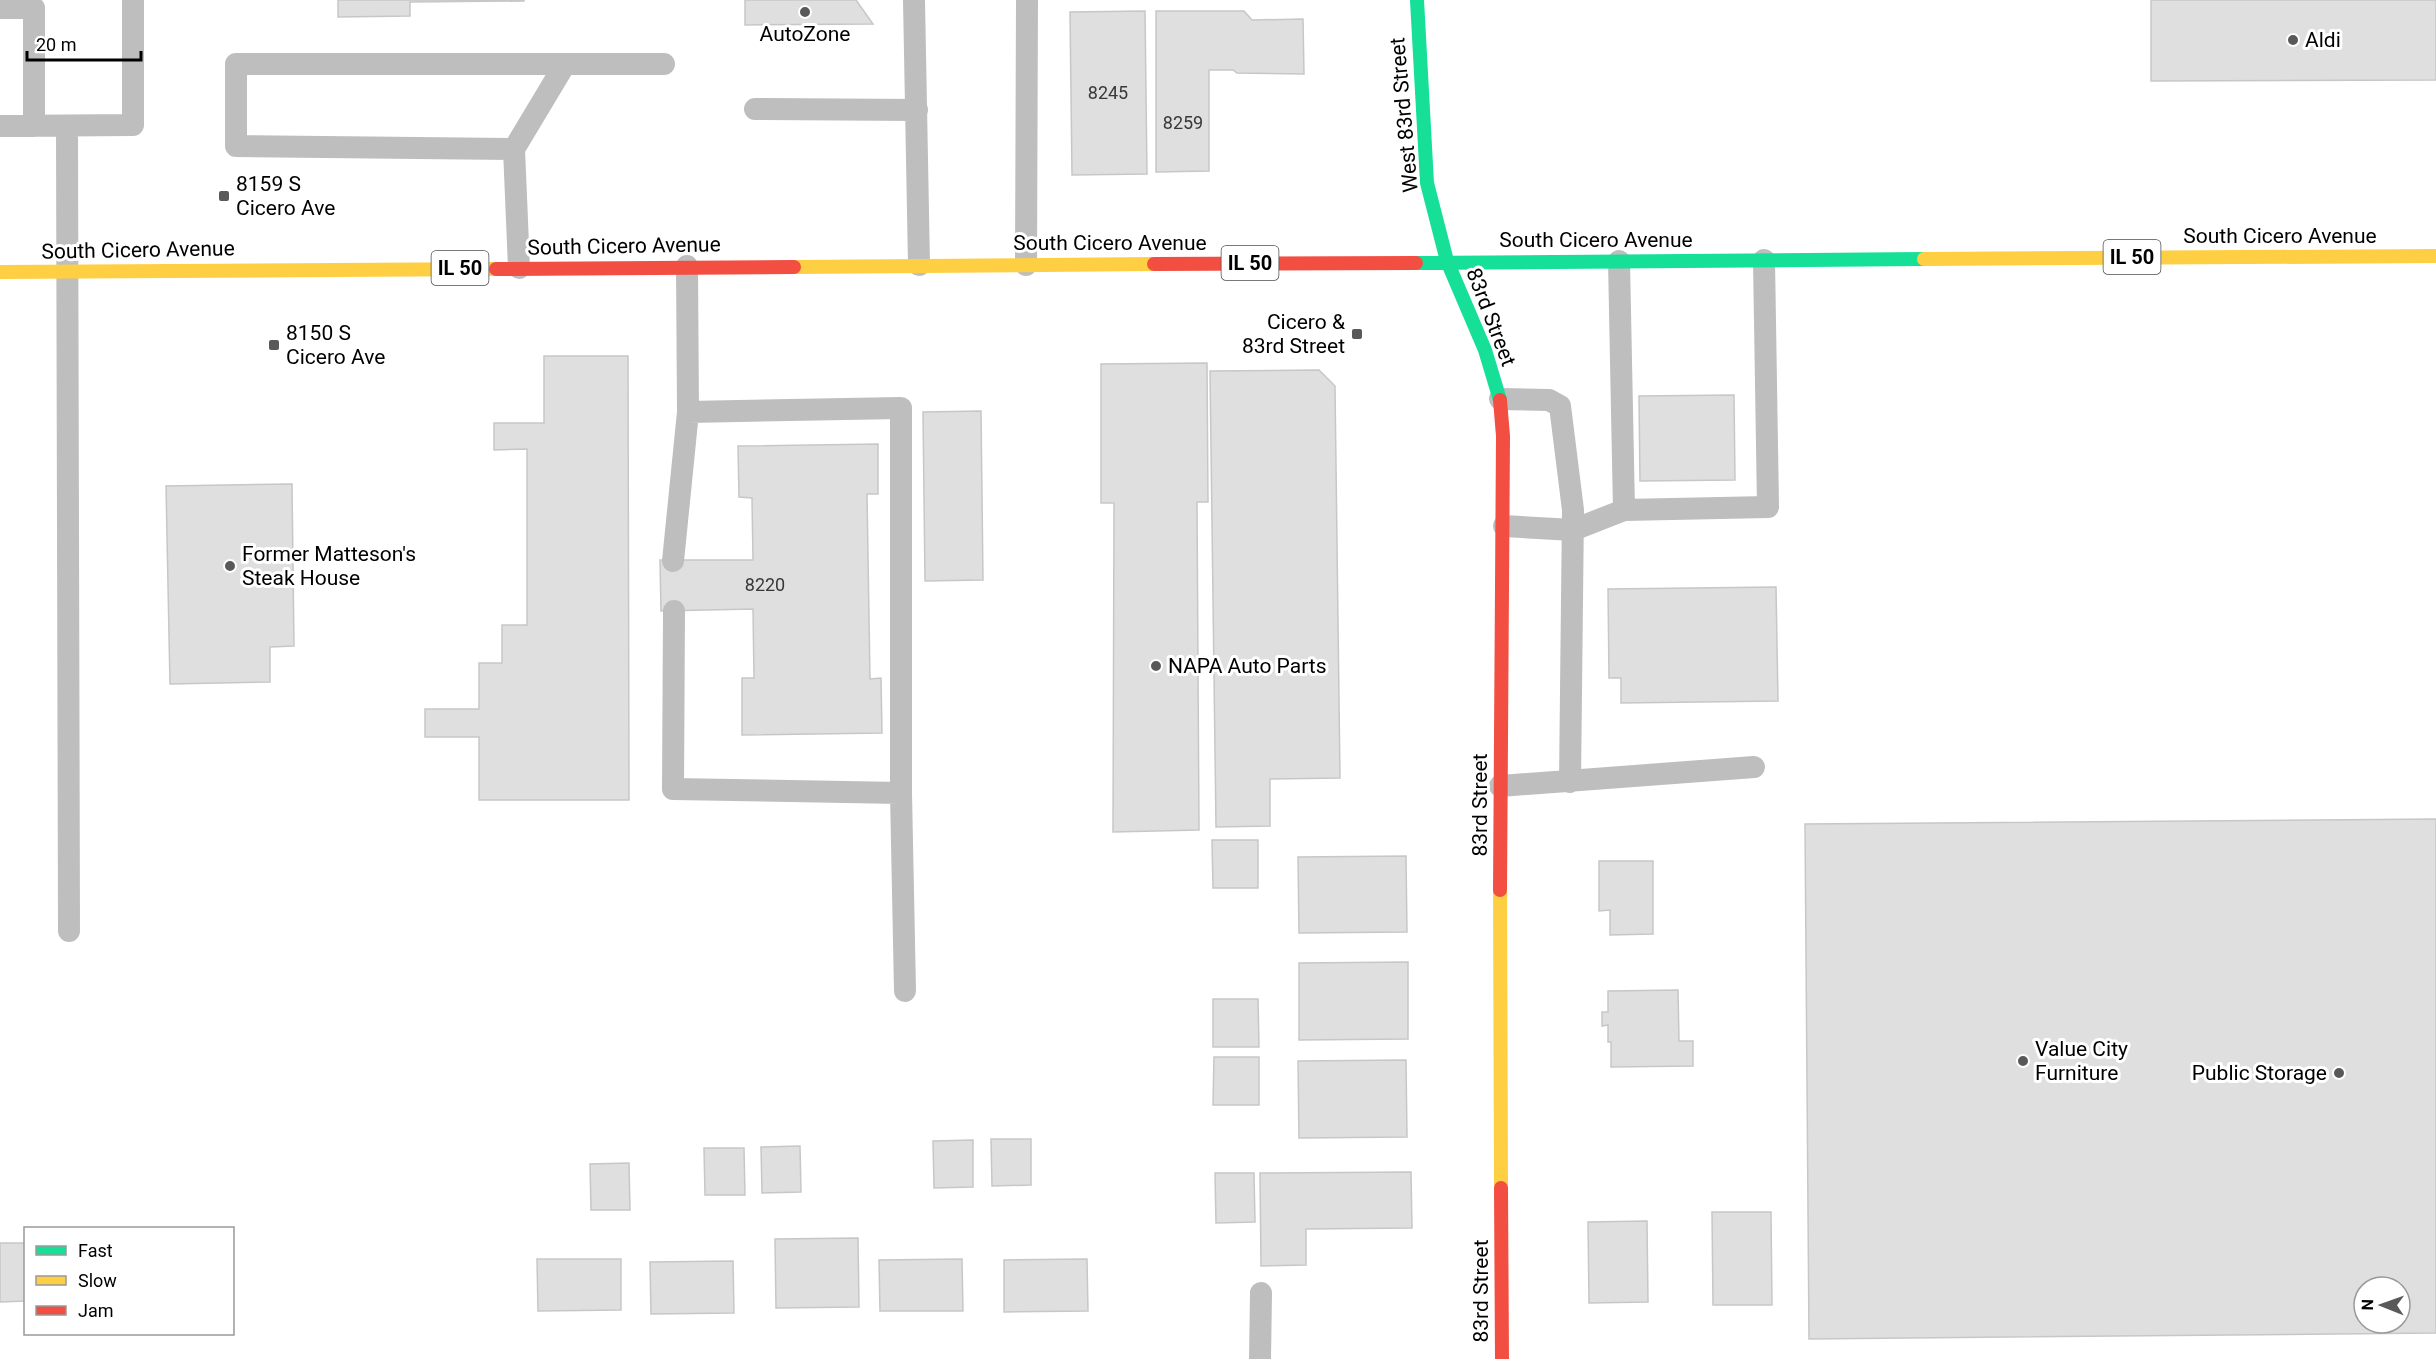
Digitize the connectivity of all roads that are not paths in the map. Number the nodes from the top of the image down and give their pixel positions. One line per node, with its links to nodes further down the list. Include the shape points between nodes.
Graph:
1 (133, 0): 13 (lane, via 133,125)
2 (914, 0): 10 (lane)
3 (1027, 0): 20 (lane)
4 (1417, 0): 17 (main road, West 83rd Street, via 1427,183)
5 (34, 4): 6 (lane); 12 (lane)
6 (0, 8)
7 (565, 64): 8 (lane); 14 (lane); 14 (lane, via 236,64 236,146)
8 (664, 64)
9 (755, 109): 10 (lane)
10 (916, 110): 19 (lane)
11 (0, 126): 12 (lane)
12 (34, 126): 13 (lane)
13 (67, 126): 24 (lane)
14 (514, 149): 22 (lane)
15 (2436, 256): 16 (main road, South Cicero Avenue / IL 50)
16 (1764, 260): 18 (main road, South Cicero Avenue / IL 50); 27 (lane, via 1768,507)
17 (1447, 261): 18 (main road, South Cicero Avenue / IL 50); 20 (main road, South Cicero Avenue / IL 50); 25 (main road, 83rd Street, via 1485,350)
18 (1619, 261): 27 (lane)
19 (920, 265): 20 (main road, South Cicero Avenue / IL 50); 21 (main road, South Cicero Avenue / IL 50)
20 (1026, 265)
21 (687, 266): 22 (main road, South Cicero Avenue / IL 50); 26 (lane)
22 (519, 268): 24 (main road, South Cicero Avenue / IL 50)
23 (0, 272): 24 (main road, South Cicero Avenue / IL 50)
24 (67, 272): 36 (lane)
25 (1500, 399): 28 (main road, 83rd Street); 29 (lane, via 1549,400 1560,406)
26 (688, 412): 30 (lane); 35 (lane, via 901,408)
27 (1624, 510): 29 (lane)
28 (1504, 526): 29 (lane); 34 (main road, 83rd Street)
29 (1573, 530): 33 (lane)
30 (673, 561)
31 (674, 611): 35 (lane, via 673,789)
32 (1754, 767): 33 (lane)
33 (1570, 782): 34 (lane)
34 (1500, 786): 40 (main road, 83rd Street)
35 (901, 793): 37 (lane)
36 (69, 931)
37 (905, 991)
38 (1261, 1293): 39 (lane)
39 (1260, 1359)
40 (1502, 1359)

